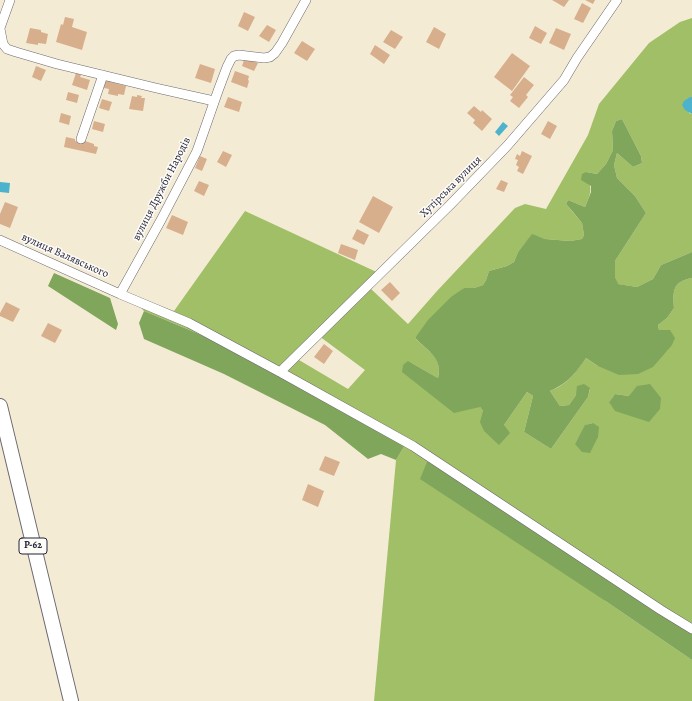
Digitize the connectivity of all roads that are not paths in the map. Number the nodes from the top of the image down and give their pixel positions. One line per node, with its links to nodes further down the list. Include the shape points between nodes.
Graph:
1 (10, 0): 4 (street)
2 (306, 0): 6 (street, вулиця Дружби Народів, via 274,53 264,58 238,55 231,59)
3 (617, 0): 10 (street, Хутірська вулиця, via 564,80 507,146)
4 (0, 29): 5 (street, via 3,44 7,48)
5 (103, 75): 6 (street); 7 (street)
6 (214, 100): 9 (street, вулиця Дружби Народів, via 197,151)
7 (81, 139)
8 (0, 240): 9 (street, вулиця Валявського)
9 (120, 294): 10 (street, вулиця Валявського, via 189,323)
10 (280, 372): 12 (street, вулиця Валявського, via 413,446)
11 (0, 406): 13 (main road, Р-62)
12 (692, 629)
13 (71, 701)

